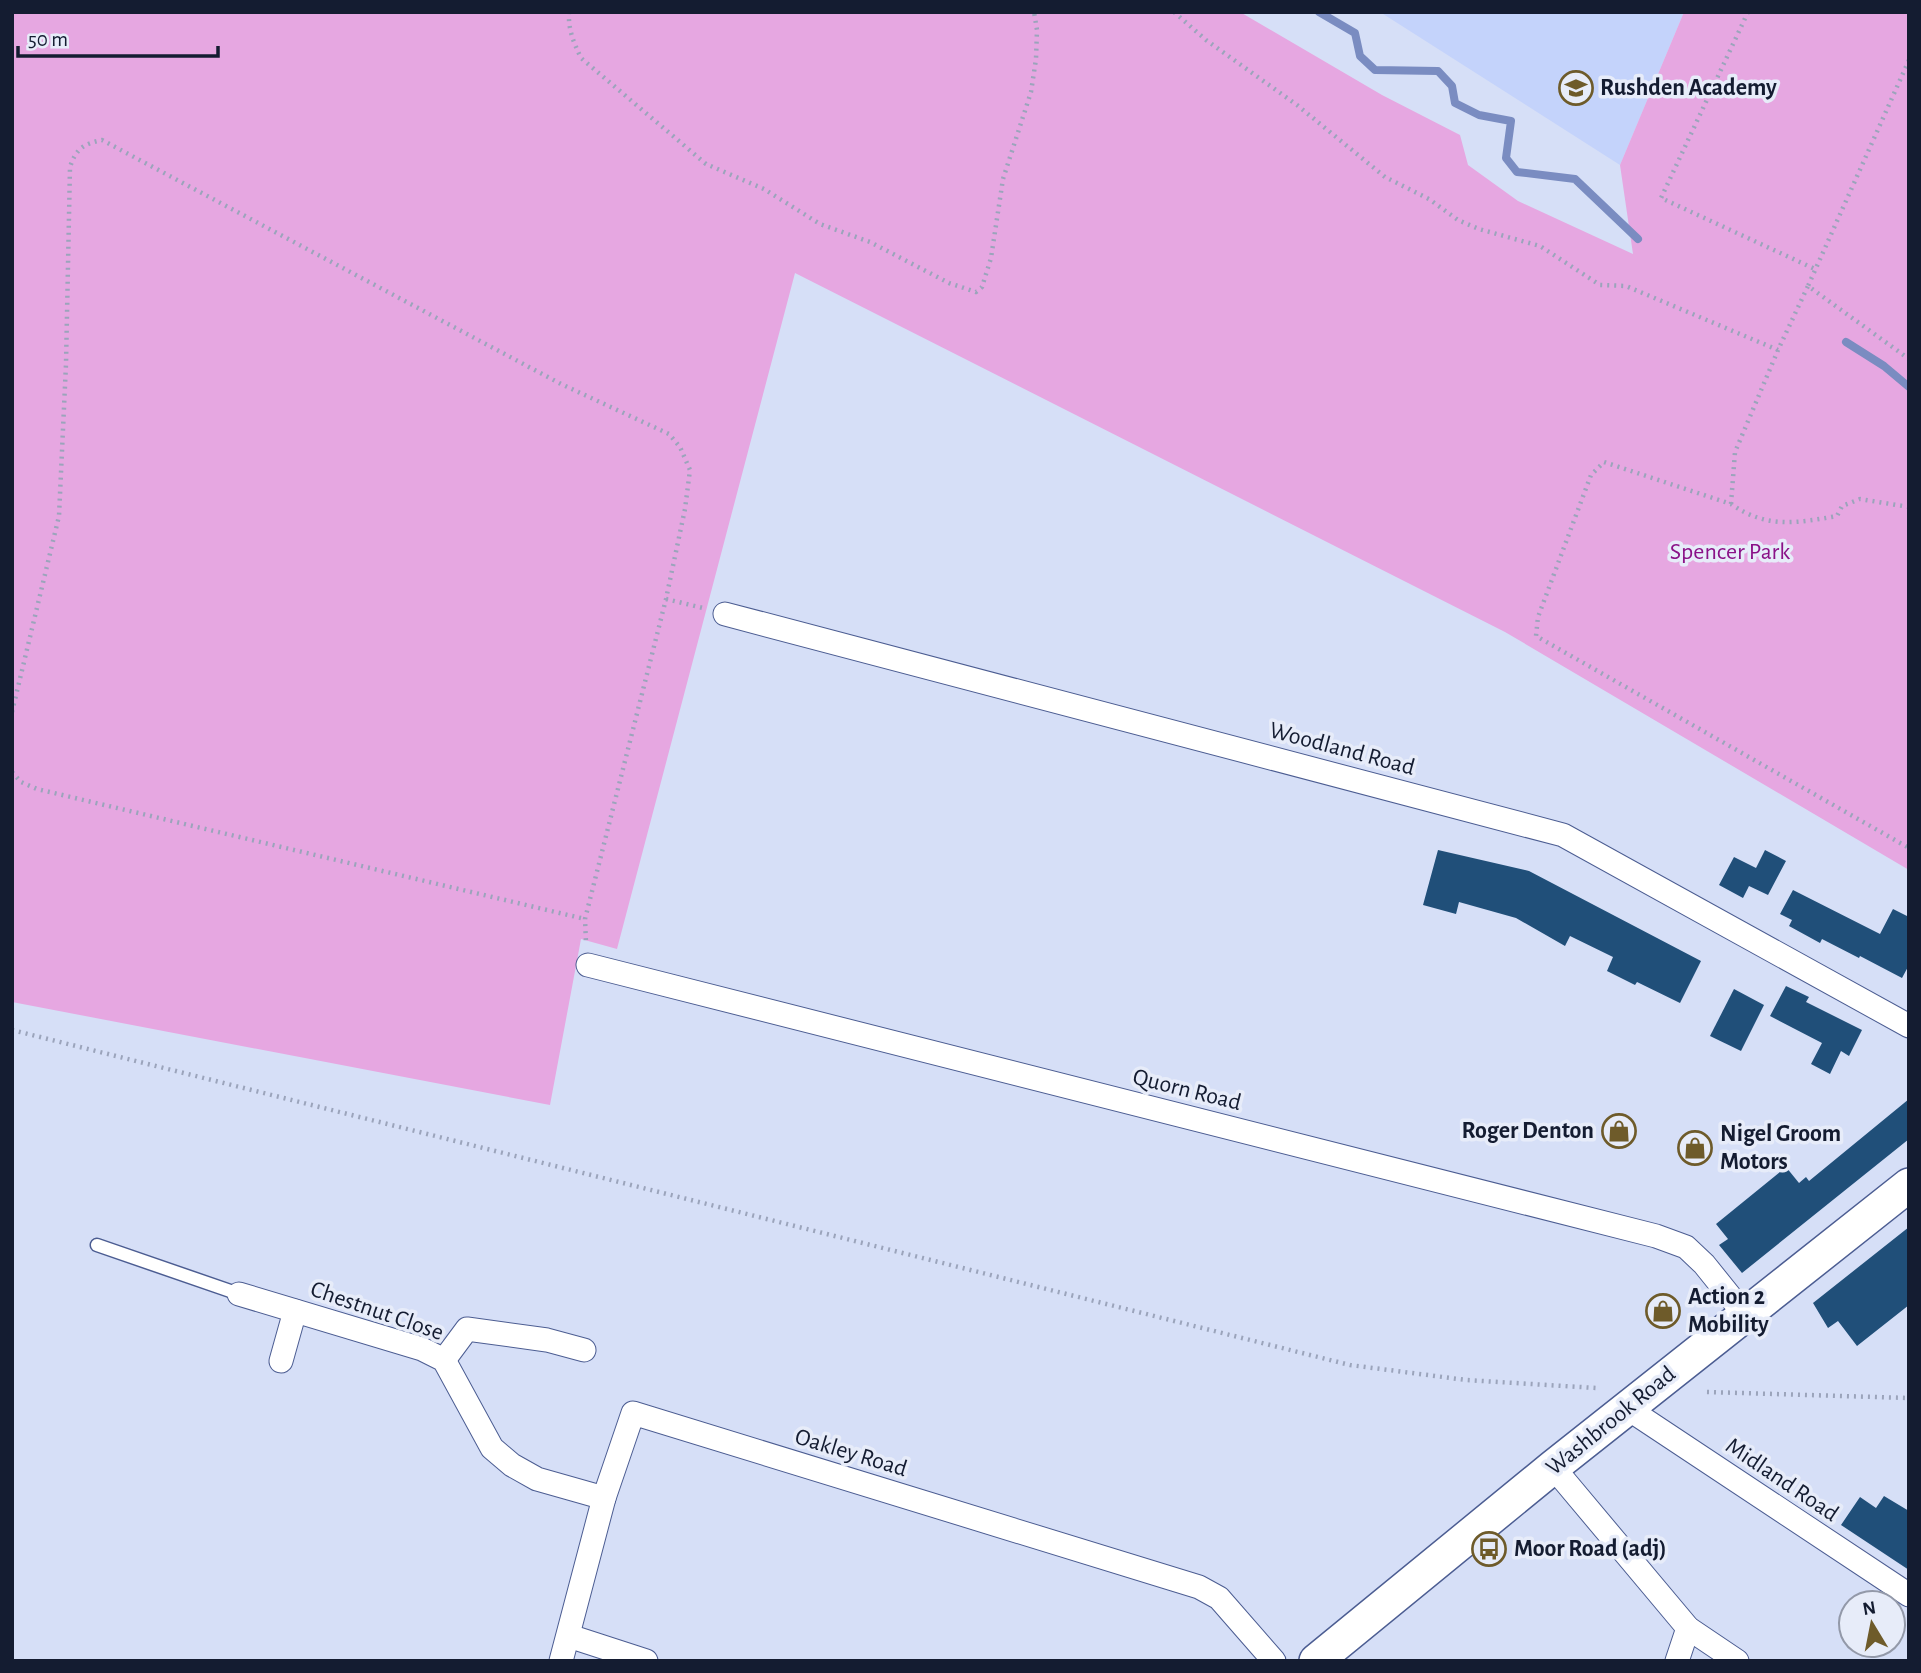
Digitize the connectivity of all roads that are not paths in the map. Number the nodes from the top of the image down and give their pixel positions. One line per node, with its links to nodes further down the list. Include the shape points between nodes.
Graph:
1 (725, 614): 3 (street, Woodland Road, via 1563,835)
2 (588, 965): 8 (street, Quorn Road, via 1656,1236 1686,1247)
3 (1909, 1026)
4 (1909, 1185): 8 (main road, Washbrook Road)
5 (97, 1245): 6 (lane)
6 (239, 1294): 7 (street, Chestnut Close)
7 (295, 1311): 10 (street, Chestnut Close, via 422,1349); 11 (street)
8 (1745, 1315): 12 (main road, Washbrook Road)
9 (584, 1350): 10 (street, via 467,1329)
10 (444, 1360): 14 (street, Chestnut Close, via 492,1448 537,1479)
11 (281, 1361)
12 (1627, 1408): 13 (main road, Washbrook Road); 15 (street, Midland Road)
13 (1553, 1467): 16 (street); 21 (main road, Washbrook Road)
14 (604, 1498): 17 (street, Oakley Road); 20 (street, Oakley Road, via 633,1413 1199,1587 1219,1598)
15 (1909, 1595)
16 (1688, 1628): 22 (street); 23 (street)
17 (569, 1636): 18 (street, Oakley Road); 19 (street)
18 (561, 1661)
19 (646, 1661)
20 (1274, 1661)
21 (1316, 1661)
22 (1677, 1661)
23 (1737, 1661)

